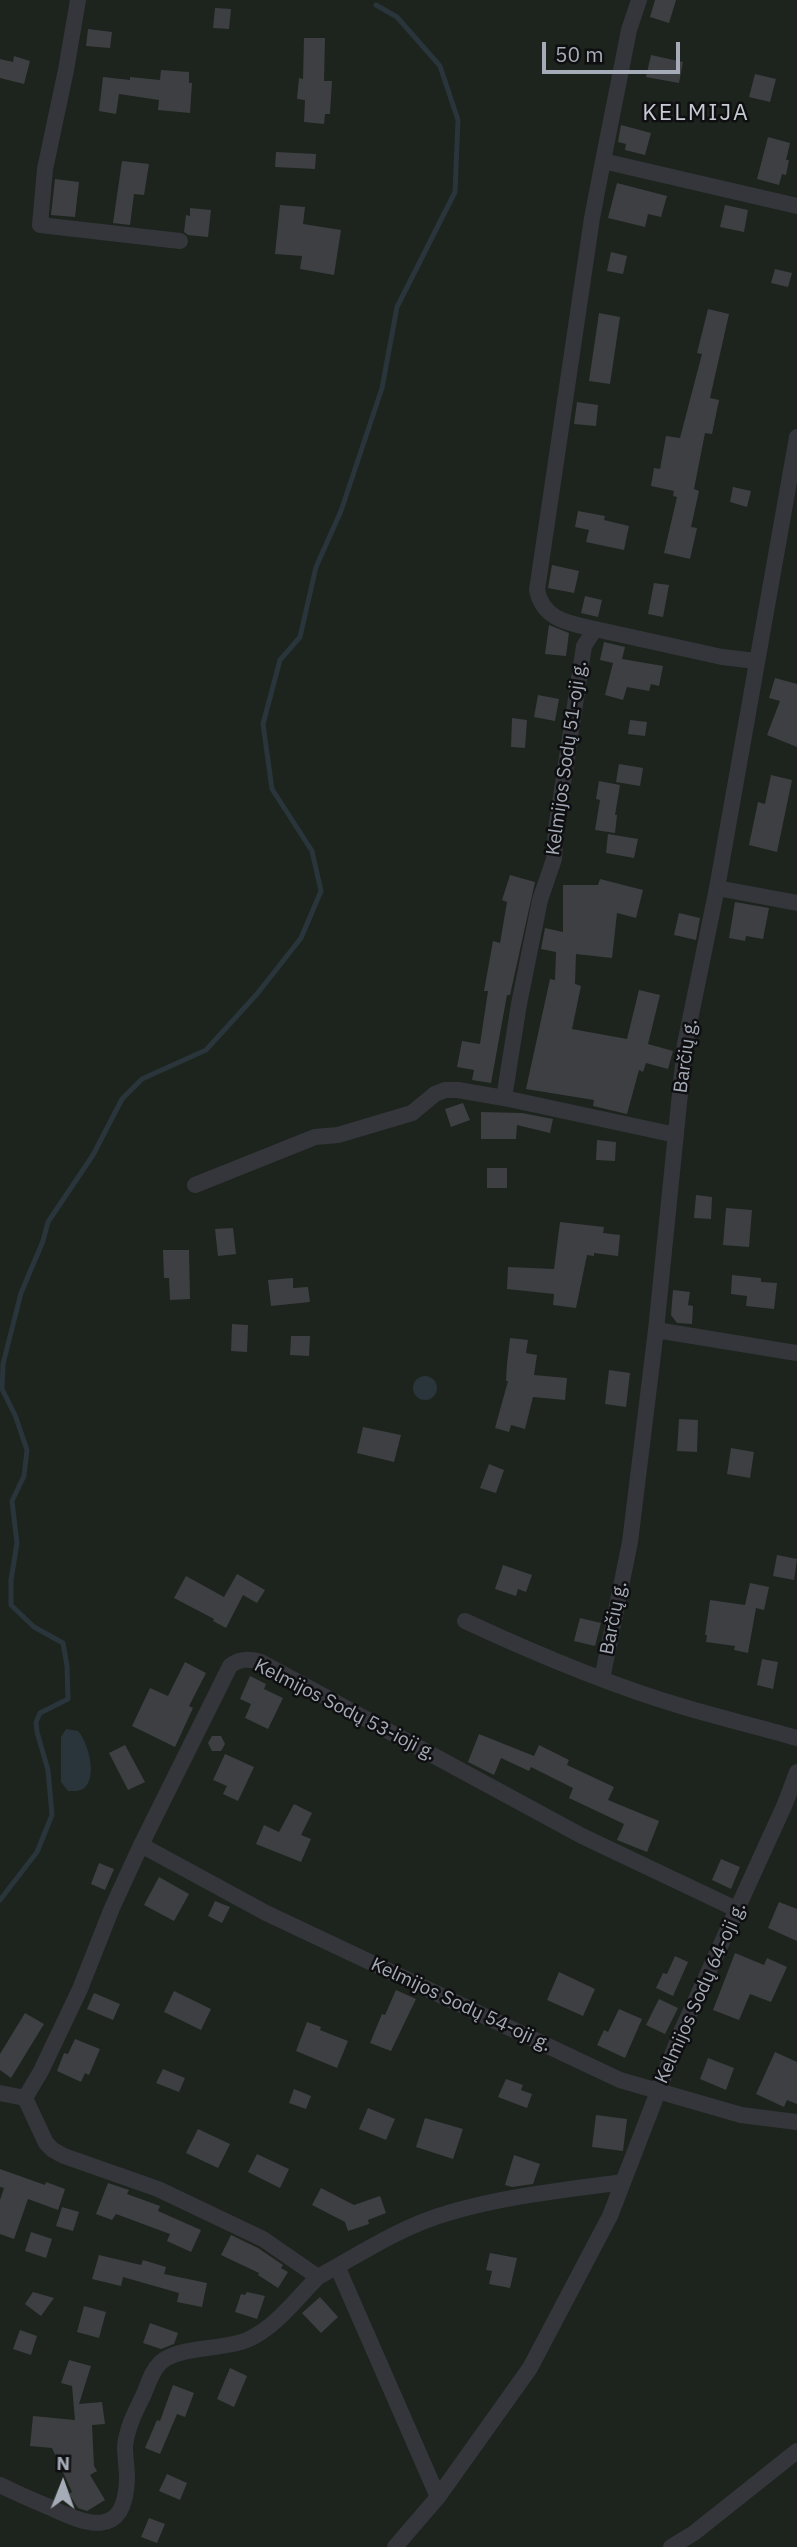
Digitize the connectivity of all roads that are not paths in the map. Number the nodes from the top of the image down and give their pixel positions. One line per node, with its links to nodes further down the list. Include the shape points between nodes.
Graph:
1 (78, 0): 5 (street, via 45,169 40,225)
2 (639, 0): 3 (street)
3 (603, 161): 4 (street); 7 (street, via 537,590 544,610 552,616)
4 (797, 206)
5 (180, 240)
6 (797, 437): 8 (street, Barčių g.)
7 (594, 629): 8 (street); 11 (street, Kelmijos Sodų 51-oji g., via 583,646 554,859 540,900)
8 (756, 662): 9 (street, Barčių g.)
9 (717, 888): 10 (street); 12 (street, Barčių g., via 685,1044)
10 (797, 903)
11 (504, 1098): 12 (street); 13 (street, via 445,1090 412,1113 338,1135 315,1137)
12 (676, 1135): 14 (street, Barčių g.)
13 (195, 1185)
14 (656, 1330): 15 (street); 17 (street, Barčių g., via 630,1542)
15 (797, 1353)
16 (465, 1621): 17 (street)
17 (603, 1679): 18 (street)
18 (797, 1738)
19 (797, 1772): 21 (street, Kelmijos Sodų 64-oji g.)
20 (141, 1845): 21 (street, Kelmijos Sodų 53-ioji g., via 230,1666 248,1659 582,1836); 22 (street, Kelmijos Sodų 54-oji g., via 266,1913 620,2080); 24 (street, Kelmijos Sodų 53-ioji g., via 79,1989)
21 (738, 1910): 22 (street, Kelmijos Sodų 64-oji g.)
22 (657, 2092): 25 (street, Kelmijos Sodų 54-oji g., via 741,2115); 26 (street, Kelmijos Sodų 64-oji g.)
23 (0, 2093): 24 (street)
24 (25, 2098): 28 (street, via 46,2143 64,2156 205,2211 263,2239)
25 (797, 2122)
26 (623, 2182): 27 (street, via 448,2212); 31 (street, Kelmijos Sodų 64-oji g., via 610,2216 530,2368)
27 (337, 2266): 28 (street); 31 (street)
28 (318, 2277): 30 (street, via 265,2332 244,2342 162,2361 129,2426 124,2498 113,2518 105,2523 81,2522)
29 (797, 2451): 33 (street)
30 (0, 2485)
31 (438, 2497): 32 (street, Kelmijos Sodų 64-oji g.)
32 (395, 2547)
33 (671, 2547)

